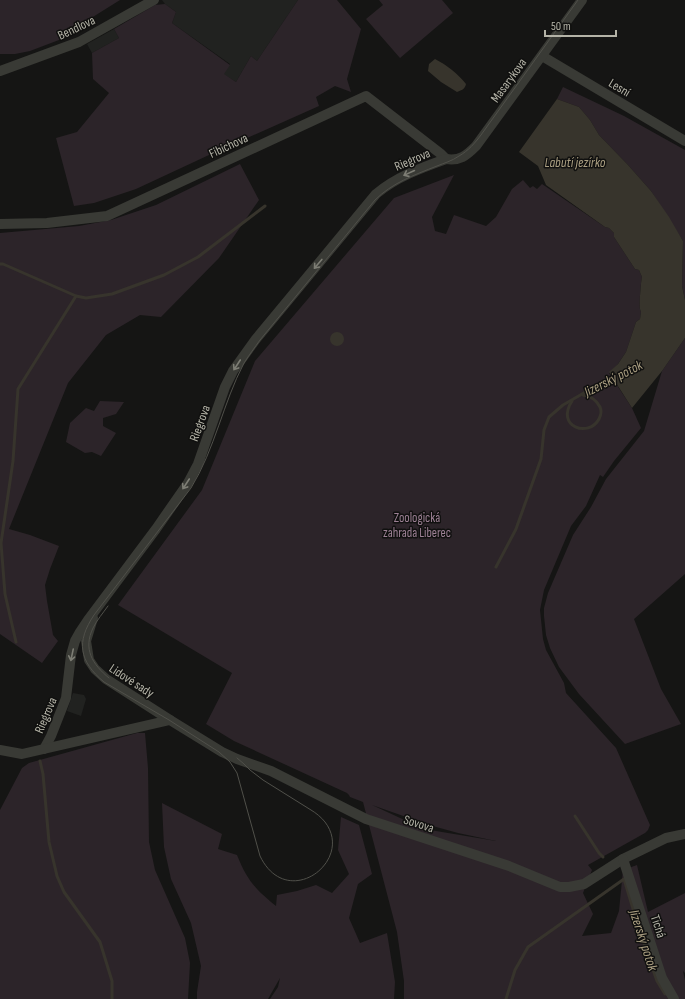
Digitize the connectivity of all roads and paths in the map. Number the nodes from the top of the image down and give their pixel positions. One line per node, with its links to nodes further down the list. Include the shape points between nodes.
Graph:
1 (154, 0): 4 (street, Bendlova, via 79,42)
2 (582, 0): 3 (street, Masarykova)
3 (542, 56): 5 (street, Lesní); 6 (street, Masarykova, via 476,146 462,158)
4 (2, 69)
5 (685, 141)
6 (446, 159): 7 (street, Fibichova, via 366,96 107,216 47,223); 8 (street, Riegrova, one-way to 8, via 418,169 376,194 256,339 225,387 198,464 188,483)
7 (0, 224)
8 (96, 608): 9 (street, Lidové sady, via 86,641 90,663 106,679); 10 (street, Riegrova, one-way to 10, via 75,641 66,698)
9 (169, 720): 10 (street); 13 (street, Sovova, via 222,752 271,771 362,818 509,866 560,887 584,884)
10 (44, 749): 11 (street, via 22,754)
11 (0, 750)
12 (685, 834): 13 (street, Sovova, via 666,838)
13 (623, 859): 14 (street, Tichá, via 662,978)
14 (674, 999)

